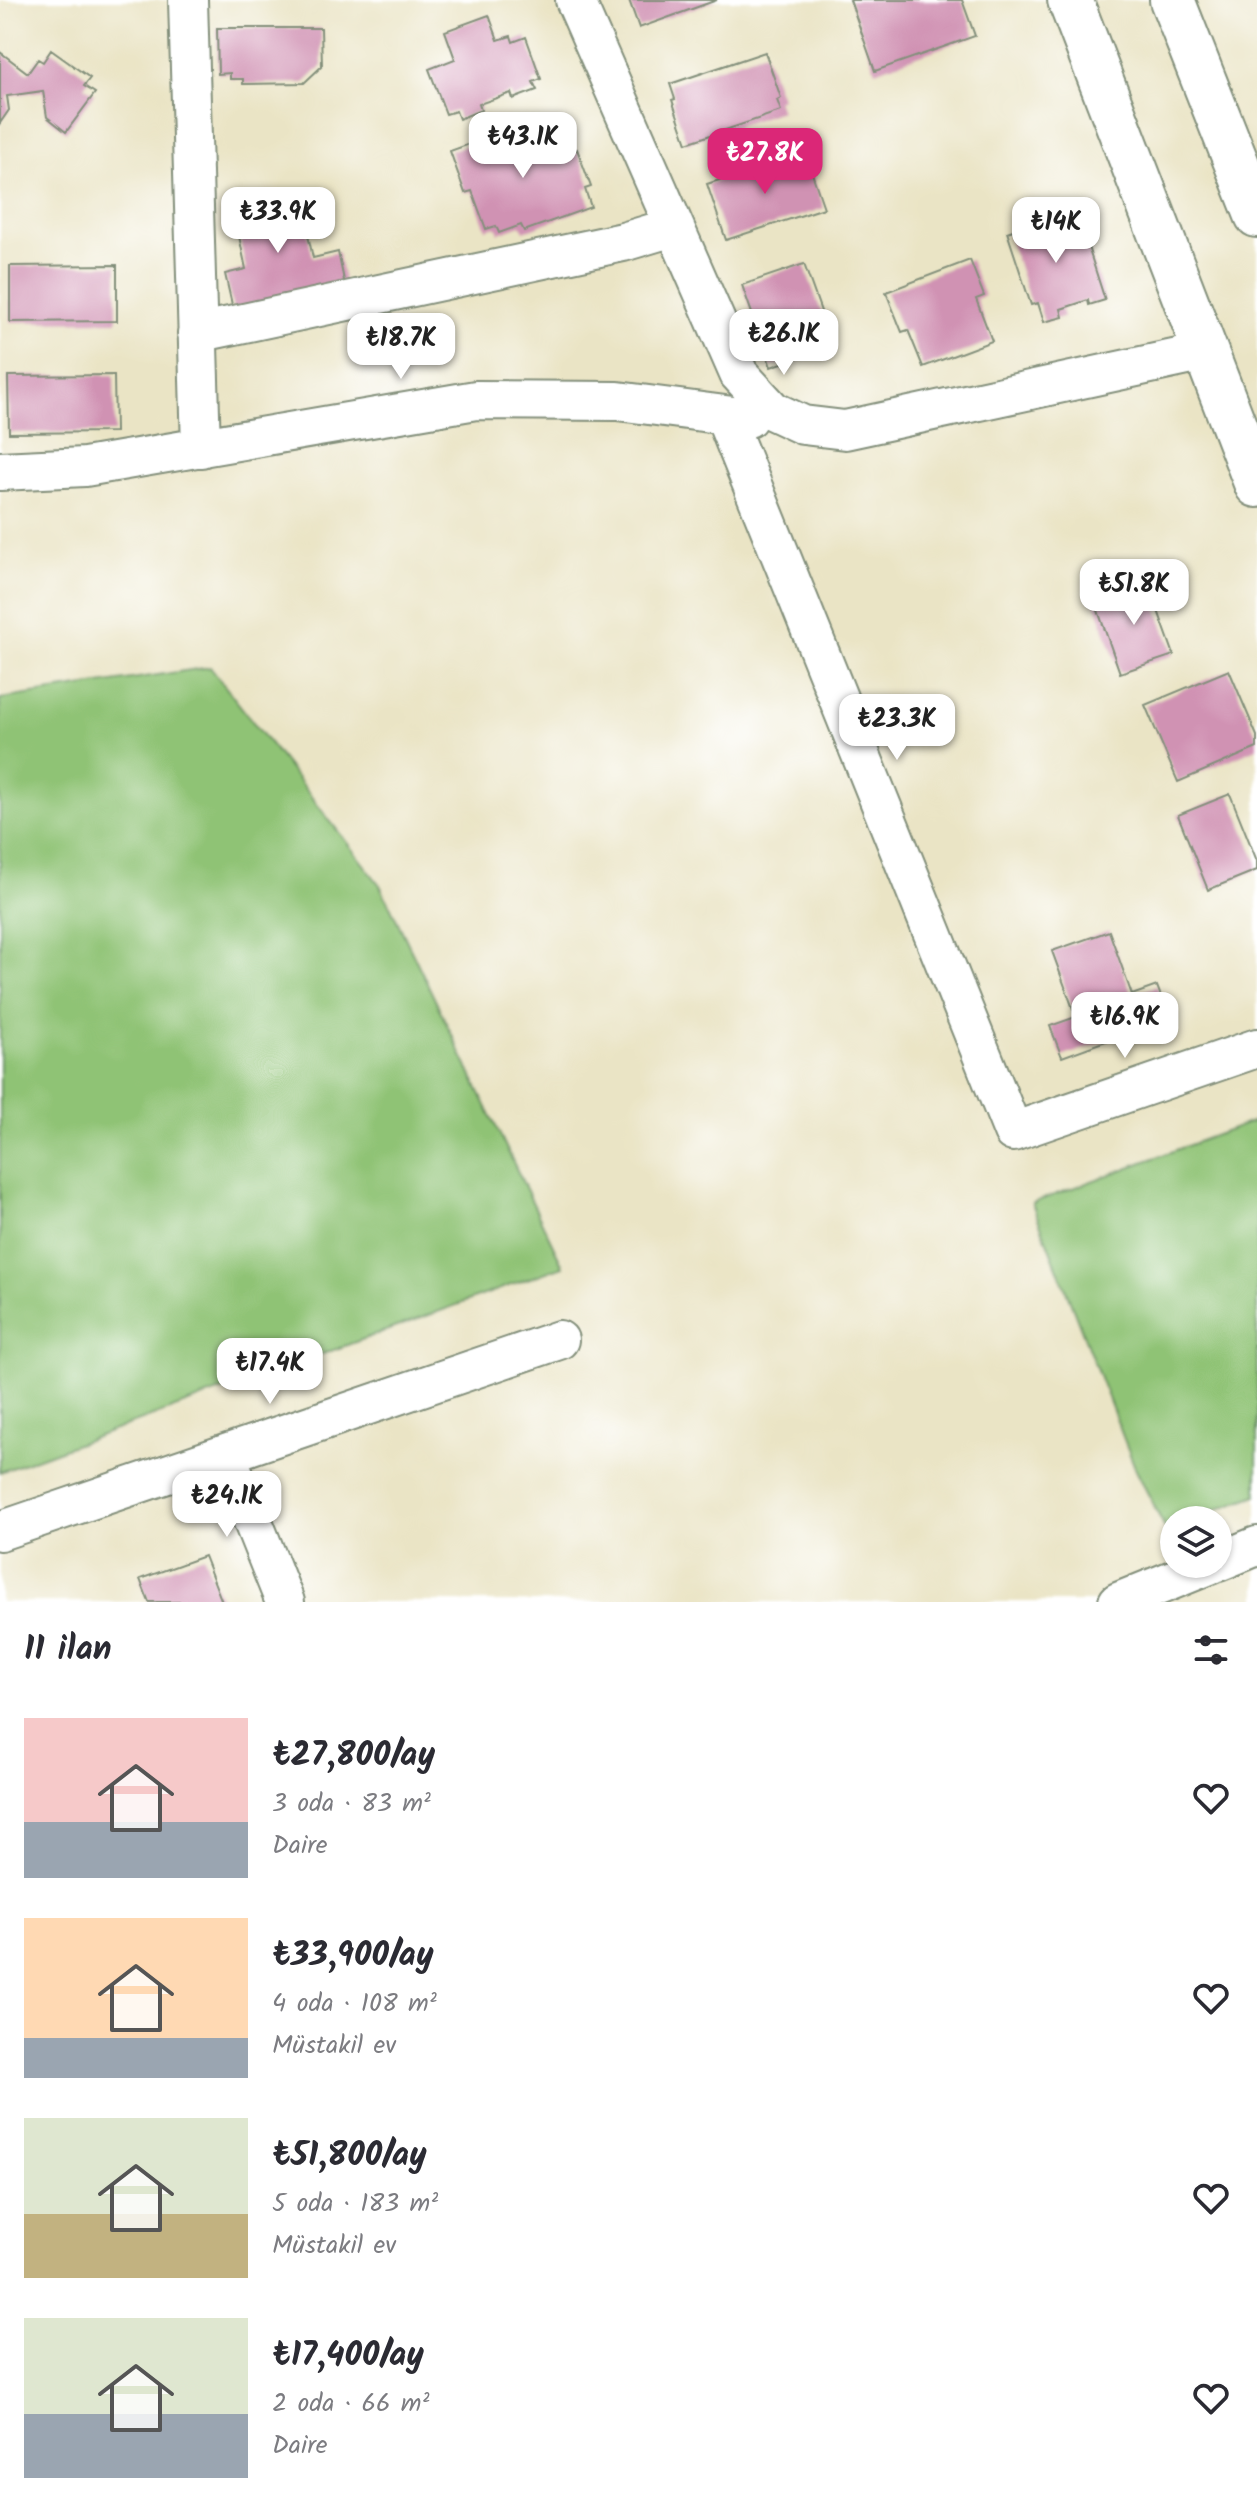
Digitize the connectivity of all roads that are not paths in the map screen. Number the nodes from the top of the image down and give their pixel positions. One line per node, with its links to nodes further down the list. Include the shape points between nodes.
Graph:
1 (188, 0): 7 (street)
2 (575, 0): 6 (street)
3 (1070, 0): 8 (main road)
4 (1172, 0): 5 (main road)
5 (1257, 215)
6 (673, 227): 7 (street); 10 (street, via 739,374 773,411)
7 (197, 333): 11 (street)
8 (1206, 352): 10 (street, via 845,430); 13 (main road)
9 (724, 415): 10 (street); 11 (street, via 618,401 476,400); 14 (street, via 1013,1132)
10 (803, 425)
11 (201, 448): 12 (street, via 85,467)
12 (0, 471)
13 (1257, 485)
14 (1257, 1048)
15 (559, 1340): 16 (street)
16 (226, 1454): 17 (street); 21 (street)
17 (0, 1531)
18 (1257, 1546): 19 (street)
19 (1232, 1556)
20 (1193, 1581): 22 (street)
21 (285, 1602)
22 (1118, 1602)

